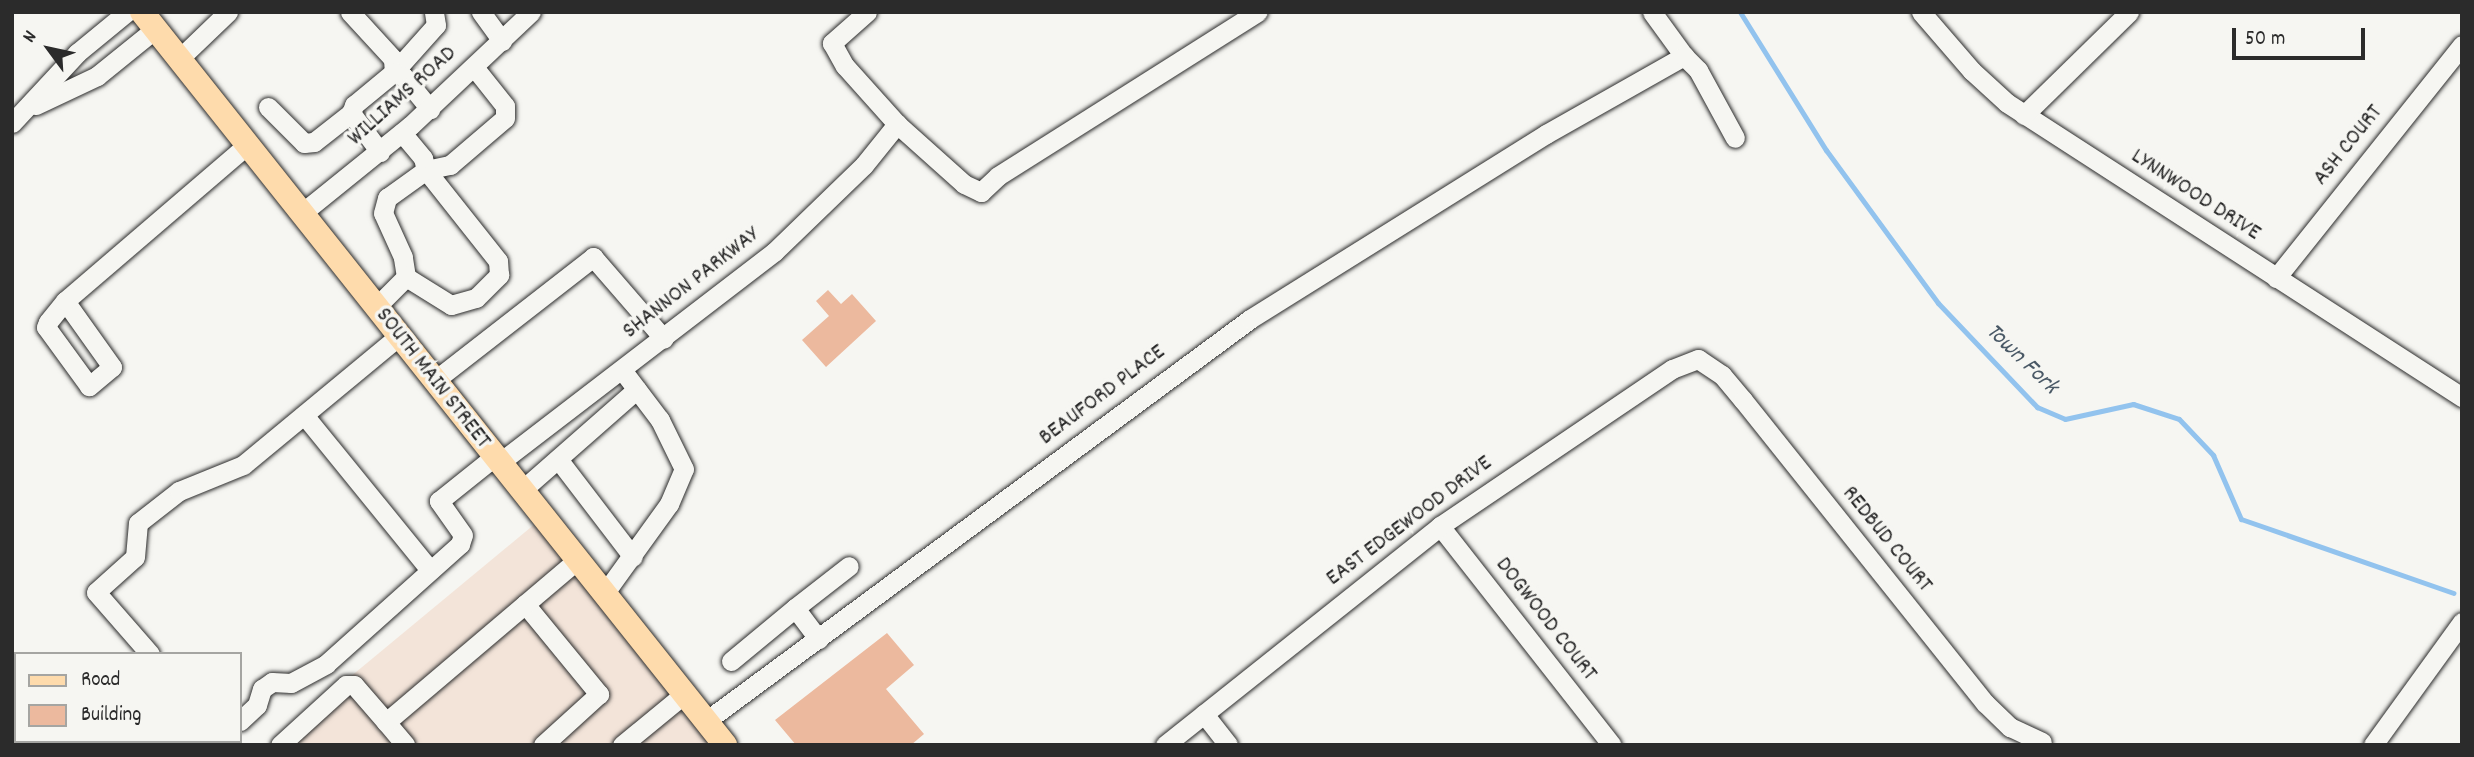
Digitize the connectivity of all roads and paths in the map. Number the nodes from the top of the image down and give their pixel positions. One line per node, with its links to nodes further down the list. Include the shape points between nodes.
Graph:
1 (127, 12): 19 (street, via 77,52)
2 (228, 12): 16 (street)
3 (350, 12): 18 (street, via 393,59)
4 (434, 12): 18 (street, via 436,25)
5 (481, 12): 13 (street)
6 (531, 12): 13 (street, WILLIAMS ROAD)
7 (867, 12): 25 (street, via 832,43 845,65)
8 (1257, 12): 25 (street, via 998,176 981,192 964,184)
9 (1652, 12): 15 (street)
10 (1921, 12): 23 (street, LYNNWOOD DRIVE, via 1982,82)
11 (2129, 12): 23 (street)
12 (148, 21): 16 (main road, SOUTH MAIN STREET); 19 (street, via 97,76)
13 (502, 40): 17 (street, WILLIAMS ROAD)
14 (2462, 45): 33 (street, ASH COURT)
15 (1684, 56): 27 (street, via 1698,71); 56 (street, BEAUFORD PLACE, via 1546,134 1250,319)
16 (179, 59): 28 (main road, SOUTH MAIN STREET)
17 (474, 67): 21 (street, WILLIAMS ROAD); 30 (street, via 505,106 505,118 450,164)
18 (394, 72): 21 (street, via 403,76); 22 (street, via 354,105)
19 (31, 107): 24 (street)
20 (268, 107): 22 (street, via 304,143 314,142)
21 (430, 108): 26 (street, WILLIAMS ROAD)
22 (351, 113): 29 (street)
23 (2024, 114): 33 (street, LYNNWOOD DRIVE)
24 (12, 123)
25 (897, 124): 37 (street, SHANNON PARKWAY, via 807,223)
26 (402, 133): 29 (street, WILLIAMS ROAD); 30 (street, via 424,158)
27 (1735, 138)
28 (248, 144): 31 (main road, SOUTH MAIN STREET); 34 (street)
29 (380, 152): 31 (street, WILLIAMS ROAD)
30 (426, 170): 32 (street, via 387,198 383,213 403,257); 32 (street, via 498,261 499,275 475,298 451,305)
31 (302, 213): 35 (main road, SOUTH MAIN STREET)
32 (406, 277): 35 (street)
33 (2276, 278): 42 (street, LYNNWOOD DRIVE)
34 (65, 301)
35 (376, 307): 36 (main road, SOUTH MAIN STREET)
36 (398, 337): 40 (main road, SOUTH MAIN STREET); 43 (street)
37 (664, 339): 39 (street, SHANNON PARKWAY); 40 (street, via 593,257)
38 (1698, 359): 47 (street, EAST EDGEWOOD DRIVE, via 1672,369); 64 (street, REDBUD COURT, via 1736,391 1985,703 2010,727)
39 (622, 370): 41 (street); 45 (street, SHANNON PARKWAY)
40 (434, 381): 45 (main road, SOUTH MAIN STREET)
41 (637, 389): 44 (street); 48 (street, via 660,420 684,470 669,504)
42 (2462, 397)
43 (304, 415): 51 (street); 57 (street, via 243,465 179,491 138,523 135,557 96,592)
44 (558, 458): 46 (street); 48 (street)
45 (496, 460): 46 (main road, SOUTH MAIN STREET); 51 (street, SHANNON PARKWAY, via 439,501 463,536)
46 (521, 491): 49 (main road, SOUTH MAIN STREET)
47 (1440, 526): 60 (street, EAST EDGEWOOD DRIVE); 72 (street, DOGWOOD COURT)
48 (633, 557): 52 (street)
49 (577, 560): 52 (main road, SOUTH MAIN STREET); 53 (street)
50 (849, 566): 54 (street)
51 (430, 570): 61 (street, via 326,664 292,683 272,682 262,689 257,705)
52 (604, 594): 59 (main road, SOUTH MAIN STREET)
53 (525, 604): 63 (street); 67 (street, via 599,694)
54 (794, 608): 56 (street); 58 (street)
55 (2462, 622): 73 (street)
56 (818, 639): 62 (street, BEAUFORD PLACE)
57 (148, 652)
58 (731, 661)
59 (683, 695): 62 (main road, SOUTH MAIN STREET); 68 (street)
60 (1204, 714): 70 (street, EAST EDGEWOOD DRIVE); 71 (street)
61 (242, 719)
62 (706, 721): 69 (main road, SOUTH MAIN STREET)
63 (386, 722): 65 (street, via 354,685 346,685); 66 (street)
64 (2042, 742)
65 (280, 745)
66 (405, 745)
67 (543, 745)
68 (622, 745)
69 (725, 745)
70 (1166, 745)
71 (1228, 745)
72 (1612, 745)
73 (2373, 745)

